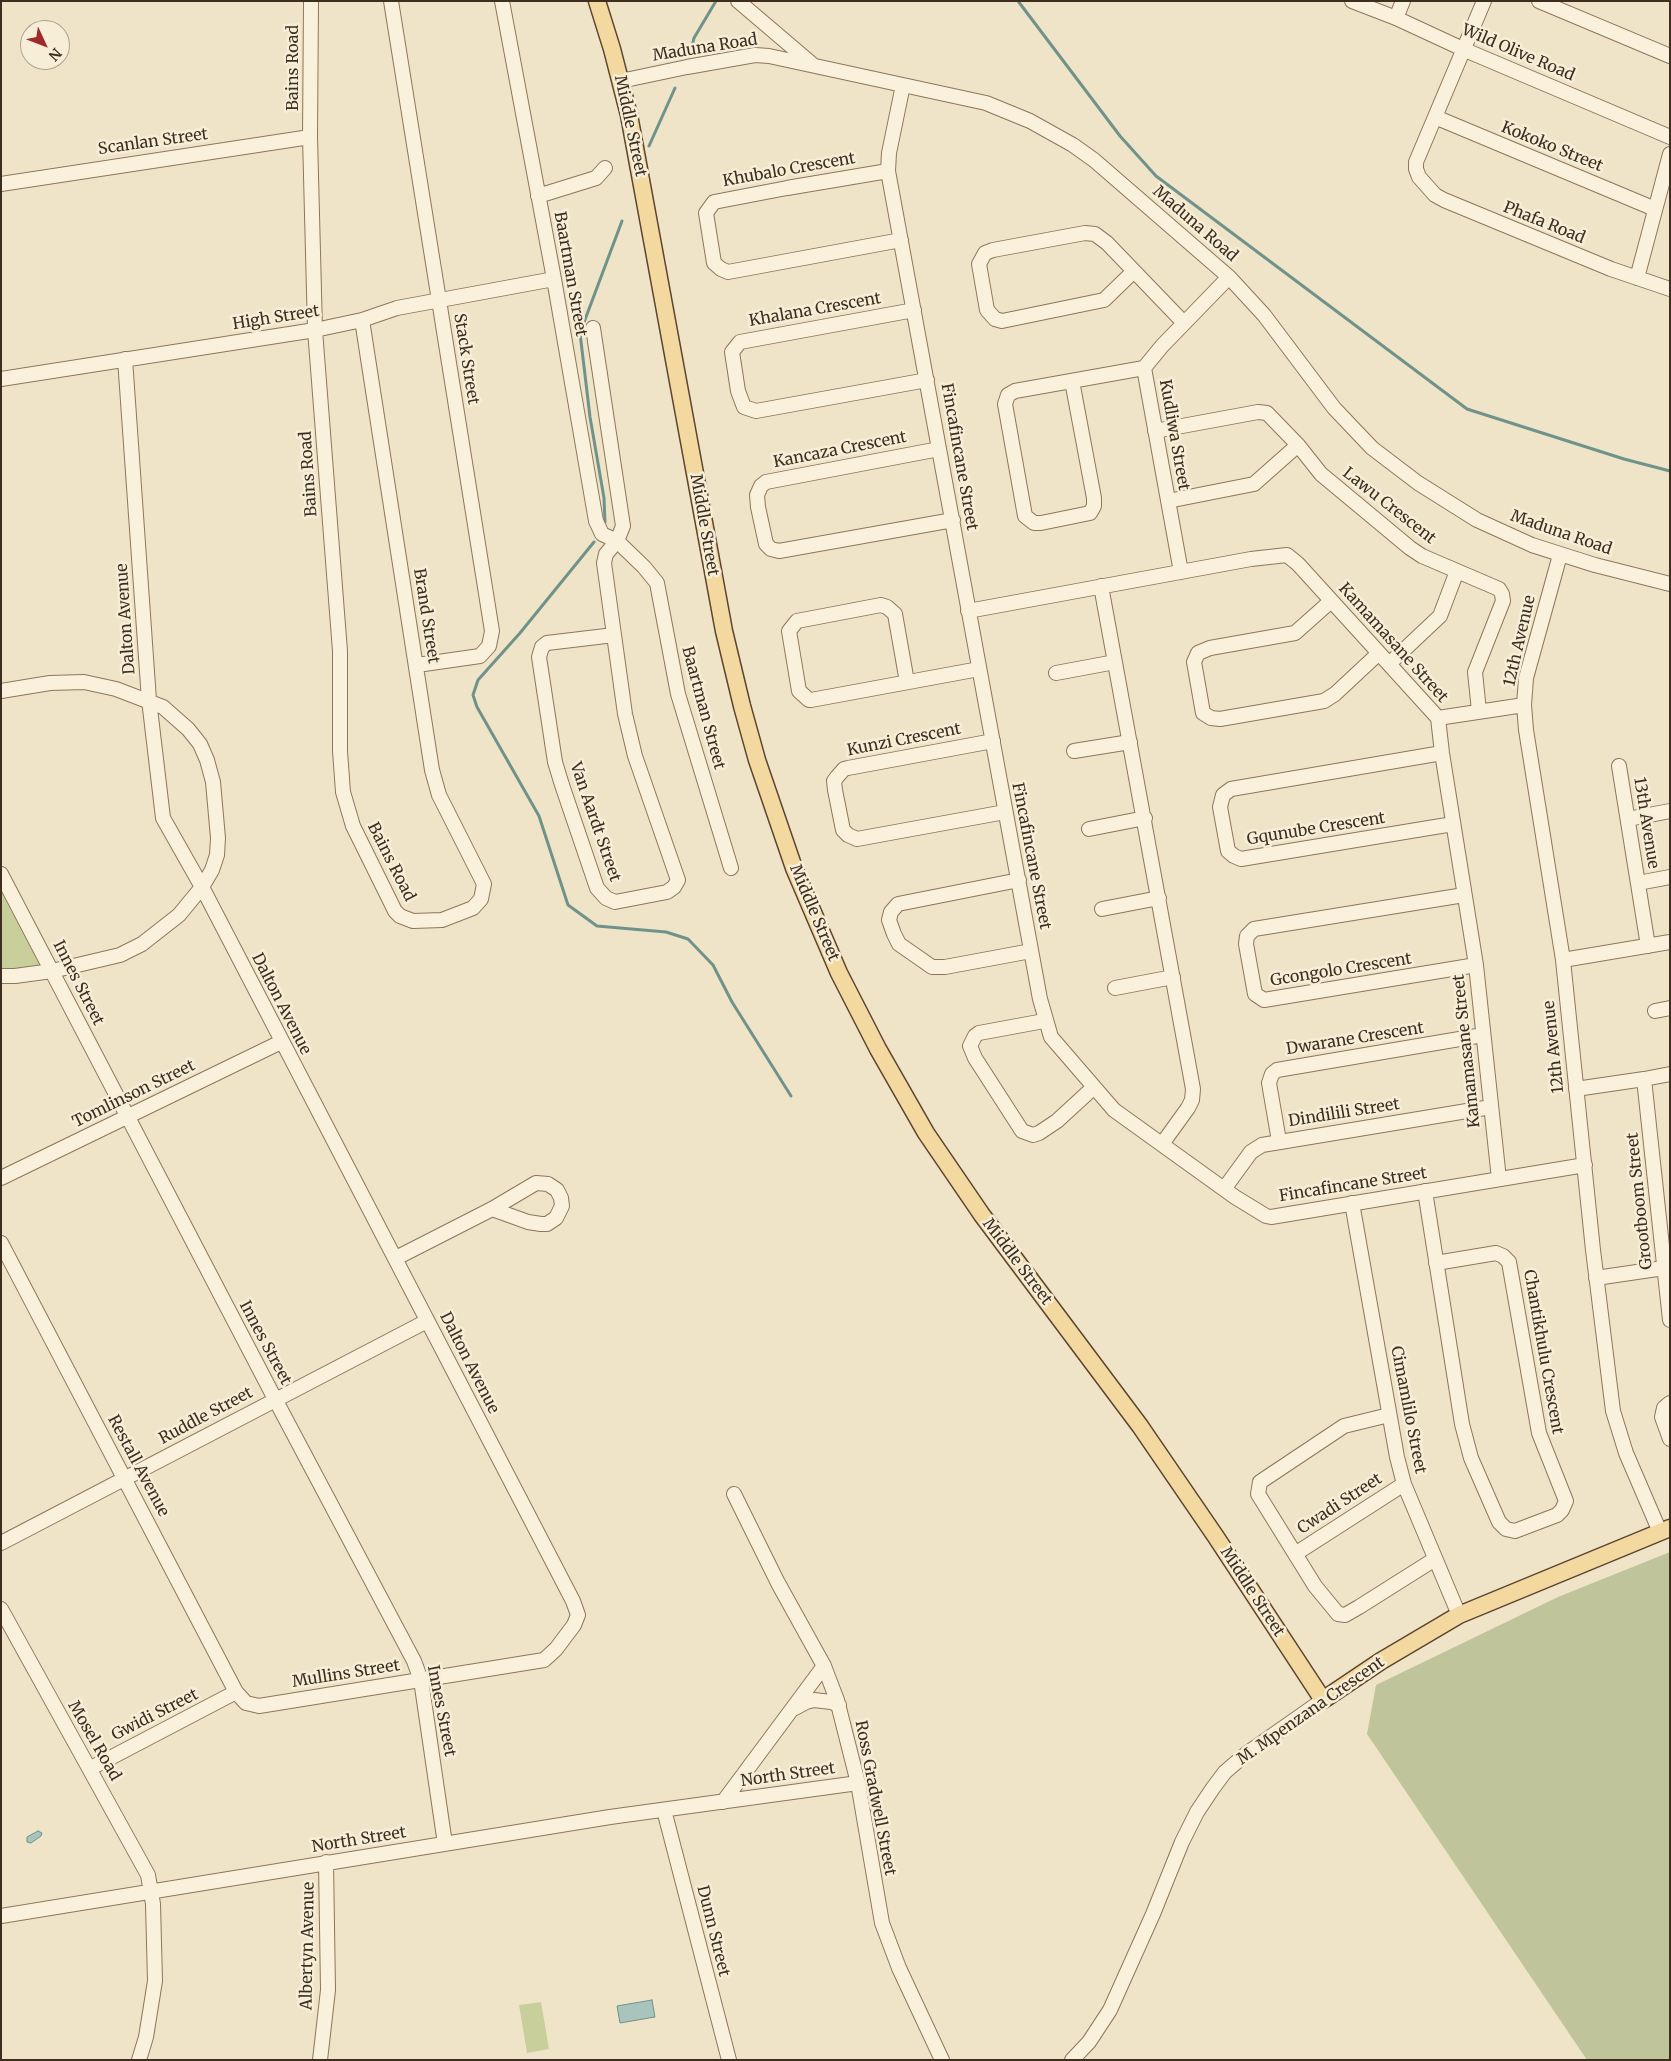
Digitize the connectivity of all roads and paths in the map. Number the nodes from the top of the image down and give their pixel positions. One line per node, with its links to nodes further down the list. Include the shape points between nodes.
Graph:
1 (311, 1): 17 (street, Bains Road)
2 (391, 1): 31 (street, Stack Street)
3 (502, 1): 23 (street, Baartman Street)
4 (597, 1): 14 (main road, Middle Street)
5 (738, 1): 13 (street)
6 (1352, 1): 10 (street, Wild Olive Road)
7 (1403, 1): 10 (street)
8 (1484, 1): 11 (street)
9 (1540, 1): 12 (street)
10 (1396, 18): 11 (street, Wild Olive Road)
11 (1465, 50): 16 (street); 18 (street, Wild Olive Road)
12 (1670, 56)
13 (813, 64): 14 (street, Maduna Road, via 755,55); 15 (street, Maduna Road)
14 (621, 83): 143 (main road, Middle Street, via 731,661 760,769 808,901 839,973 926,1133 982,1215 1140,1426)
15 (903, 84): 21 (street, Fincafincane Street); 27 (street, Maduna Road, via 986,103 1052,132 1094,160)
16 (1435, 117): 24 (street, Kokoko Street); 28 (street, Phafa Road, via 1416,162 1416,172 1440,198)
17 (310, 137): 22 (street, Scanlan Street); 36 (street, Bains Road)
18 (1670, 137)
19 (1670, 154): 24 (street)
20 (605, 168): 23 (street, via 587,182)
21 (888, 171): 25 (street, Fincafincane Street); 25 (street, Khubalo Crescent, via 714,202 706,213 714,263 728,272)
22 (1, 184)
23 (538, 196): 29 (street, Baartman Street)
24 (1655, 209): 28 (street)
25 (901, 240): 32 (street, Fincafincane Street)
26 (1134, 271): 26 (street, via 1107,243 1091,233 992,250 985,252 979,264 988,310 995,319 1002,321 1104,300); 34 (street)
27 (1229, 277): 34 (street, Kudliwa Street); 48 (street, Maduna Road, via 1264,315 1334,408 1372,448 1418,483 1477,520)
28 (1637, 278): 30 (street, Phafa Road)
29 (554, 279): 31 (street, High Street); 47 (street, Baartman Street, via 596,521 602,534)
30 (1670, 289)
31 (439, 300): 33 (street, High Street, via 397,308); 59 (street, Stack Street, via 492,637 487,650 480,656)
32 (914, 310): 40 (street, Fincafincane Street); 40 (street, Khalana Crescent, via 740,342 732,352 738,392 744,407 756,411)
33 (362, 320): 36 (street, High Street); 59 (street, Brand Street)
34 (1184, 323): 38 (street, Kudliwa Street)
35 (593, 328): 47 (street, Baartman Street, via 623,526)
36 (315, 330): 37 (street, High Street); 87 (street, Bains Road, via 340,651 343,792 354,826 398,914 413,921 442,920)
37 (125, 359): 39 (street, High Street); 64 (street, Dalton Avenue)
38 (1144, 368): 41 (street); 42 (street, Kudliwa Street)
39 (1, 379)
40 (927, 380): 44 (street, Fincafincane Street)
41 (1072, 381): 41 (street, via 1012,392 1006,399 1025,516 1034,523 1090,513 1093,509 1094,498)
42 (1155, 431): 43 (street, Lawu Crescent, via 1263,412 1270,415); 45 (street, Kudliwa Street)
43 (1298, 445): 45 (street, via 1254,484); 50 (street, Lawu Crescent, via 1326,479 1410,548)
44 (939, 449): 46 (street, Fincafincane Street); 46 (street, Kancaza Crescent, via 766,482 757,495 758,507 766,544 779,552)
45 (1168, 501): 49 (street, Kudliwa Street)
46 (953, 520): 54 (street, Fincafincane Street)
47 (618, 541): 55 (street, Van Aardt Street, via 606,554 604,563); 79 (street, Baartman Street, via 657,583 678,694)
48 (1560, 555): 51 (street, Maduna Road); 65 (street, 12th Avenue, via 1526,678)
49 (1181, 572): 52 (street, Kamamasane Street); 53 (street, Kamamasane Street, via 1287,555)
50 (1457, 572): 58 (street, via 1440,616); 66 (street, Lawu Crescent, via 1496,587 1503,596 1474,672)
51 (1670, 584)
52 (1101, 586): 54 (street, Kamamasane Street); 57 (street)
53 (1331, 601): 56 (street, Kamamasane Street); 56 (street, via 1295,633 1198,653 1194,662 1204,713 1211,718 1220,718 1324,700 1335,694)
54 (968, 611): 60 (street, Fincafincane Street)
55 (614, 635): 55 (street, Van Aardt Street, via 625,714 635,756 678,880 667,892 615,902 597,888 562,785 555,762 539,657 547,643)
56 (1379, 653): 58 (street, Kamamasane Street)
57 (1116, 662): 61 (street); 69 (street)
58 (1389, 664): 67 (street, Kamamasane Street)
59 (417, 665): 87 (street, Brand Street, via 435,785 484,884)
60 (979, 669): 62 (street); 68 (street, Fincafincane Street)
61 (1056, 673)
62 (907, 682): 62 (street, via 807,699 799,691 790,629 797,621 881,605 887,607 895,614)
63 (1, 691): 64 (street, via 50,683 84,682 116,688)
64 (149, 700): 84 (street, Dalton Avenue, via 162,814); 84 (street, via 163,707 188,729 207,760 216,808 217,855)
65 (1524, 705): 66 (street); 92 (street, 12th Avenue)
66 (1479, 711): 67 (street)
67 (1438, 718): 71 (street, Kamamasane Street)
68 (993, 741): 74 (street, Fincafincane Street); 74 (street, Kunzi Crescent, via 848,768 834,781 835,790 843,830 857,838)
69 (1130, 742): 70 (street); 75 (street)
70 (1074, 751)
71 (1442, 754): 77 (street, Kamamasane Street); 77 (street, Gqunube Crescent, via 1231,789 1222,794 1220,807 1228,851 1241,859)
72 (1619, 766): 76 (street, 13th Avenue)
73 (1670, 811): 76 (street)
74 (1005, 812): 82 (street, Fincafincane Street)
75 (1145, 818): 78 (street); 86 (street)
76 (1628, 819): 83 (street, 13th Avenue)
77 (1453, 824): 85 (street, Kamamasane Street)
78 (1089, 829)
79 (731, 868)
80 (1, 874): 94 (street, Innes Street)
81 (1670, 877): 83 (street)
82 (1019, 880): 91 (street, Fincafincane Street); 91 (street, via 898,904 889,920 899,944 932,967 945,968)
83 (1638, 882): 90 (street, 13th Avenue)
84 (202, 887): 94 (street, via 180,914 142,944 120,954); 102 (street, Dalton Avenue)
85 (1464, 895): 93 (street, Kamamasane Street); 93 (street, Gcongolo Crescent, via 1254,929 1247,936 1246,944 1255,994 1264,1000)
86 (1159, 898): 88 (street); 96 (street)
87 (477, 904)
88 (1102, 909)
89 (1670, 942): 90 (street)
90 (1648, 946): 92 (street)
91 (1031, 951): 100 (street, Fincafincane Street)
92 (1563, 960): 106 (street, 12th Avenue)
93 (1476, 965): 101 (street, Kamamasane Street)
94 (52, 971): 95 (street); 108 (street, Innes Street)
95 (1, 976)
96 (1173, 977): 97 (street); 110 (street, via 1194,1096)
97 (1115, 988)
98 (1670, 1008): 99 (street)
99 (1655, 1011)
100 (1044, 1021): 105 (street, Fincafincane Street, via 1054,1042); 105 (street, via 982,1032 974,1036 970,1046 1022,1131 1039,1133)
101 (1483, 1035): 107 (street, Kamamasane Street); 109 (street, Dwarane Crescent, via 1277,1070 1272,1074 1270,1083)
102 (281, 1042): 108 (street, Tomlinson Street); 120 (street, Dalton Avenue)
103 (1670, 1074): 104 (street)
104 (1644, 1078): 106 (street); 117 (street, Grootboom Street)
105 (1094, 1087): 110 (street, Fincafincane Street, via 1114,1110)
106 (1576, 1089): 111 (street, 12th Avenue)
107 (1491, 1107): 109 (street, Dindilili Street); 113 (street, Kamamasane Street)
108 (128, 1117): 112 (street, Tomlinson Street); 126 (street, Innes Street)
109 (1279, 1142): 114 (street, Dindilili Street, via 1253,1150)
110 (1162, 1144): 114 (street, Fincafincane Street)
111 (1585, 1164): 113 (street, Fincafincane Street); 123 (street, 12th Avenue)
112 (1, 1178)
113 (1499, 1179): 115 (street, Fincafincane Street)
114 (1224, 1189): 116 (street, Fincafincane Street, via 1271,1217)
115 (1425, 1191): 116 (street, Fincafincane Street); 121 (street, Chantikhulu Crescent)
116 (1352, 1203): 128 (street, Cimamlilo Street)
117 (1664, 1204): 122 (street, Grootboom Street)
118 (492, 1209): 118 (street, via 528,1222 547,1224 559,1214 562,1202 552,1186 536,1183); 120 (street)
119 (1, 1243): 130 (street, Restall Avenue)
120 (396, 1258): 125 (street, Dalton Avenue)
121 (1436, 1263): 121 (street, Chantikhulu Crescent, via 1471,1458 1499,1522 1506,1530 1515,1531 1557,1514 1566,1501 1539,1433 1508,1262 1493,1253)
122 (1664, 1268): 123 (street); 124 (street, Grootboom Street)
123 (1596, 1278): 133 (street, 12th Avenue, via 1613,1411 1626,1453)
124 (1670, 1320)
125 (427, 1321): 126 (street, Ruddle Street); 138 (street, Dalton Avenue, via 569,1592)
126 (275, 1399): 130 (street, Ruddle Street); 141 (street, Innes Street, via 414,1661)
127 (1670, 1403): 129 (street, via 1662,1416)
128 (1389, 1415): 131 (street, Cimamlilo Street); 135 (street, via 1344,1426 1260,1482 1260,1500)
129 (1670, 1439)
130 (124, 1478): 134 (street, Ruddle Street); 142 (street, Restall Avenue)
131 (1404, 1484): 135 (street, Cwadi Street); 136 (street, Cimamlilo Street)
132 (734, 1494): 140 (street, Ross Gradwell Street)
133 (1665, 1530): 139 (main road, M. Mpenzana Crescent)
134 (1, 1543)
135 (1295, 1554): 136 (street, via 1334,1611 1342,1615)
136 (1435, 1559): 139 (street, Cimamlilo Street)
137 (1, 1609): 147 (street, Mosel Road)
138 (578, 1615): 141 (street, Mullins Street, via 574,1625 544,1660)
139 (1459, 1615): 143 (main road, M. Mpenzana Crescent)
140 (824, 1666): 145 (street, Ross Gradwell Street); 146 (street, North Street)
141 (421, 1680): 144 (street, Mullins Street, via 259,1706); 151 (street, Innes Street)
142 (236, 1692): 144 (street, Restall Avenue); 147 (street, Gwidi Street)
143 (1323, 1700): 159 (street, M. Mpenzana Crescent, via 1225,1772 1197,1812 1110,2010 1089,2042)
144 (246, 1703)
145 (839, 1705): 146 (street, North Street, via 814,1700); 148 (street, Ross Gradwell Street)
146 (791, 1711): 149 (street, North Street)
147 (91, 1768): 153 (street, Mosel Road, via 146,1870)
148 (858, 1783): 149 (street, North Street); 158 (street, Ross Gradwell Street, via 879,1910 889,1945)
149 (723, 1802): 150 (street, North Street)
150 (664, 1810): 151 (street, North Street); 157 (street, Dunn Street)
151 (445, 1844): 152 (street, North Street)
152 (326, 1862): 153 (street, North Street); 156 (street, Albertyn Avenue, via 328,1990)
153 (151, 1892): 154 (street, North Street); 155 (street, Mosel Road, via 155,1981)
154 (1, 1916)
155 (139, 2060)
156 (320, 2060)
157 (728, 2060)
158 (942, 2060)
159 (1072, 2060)

